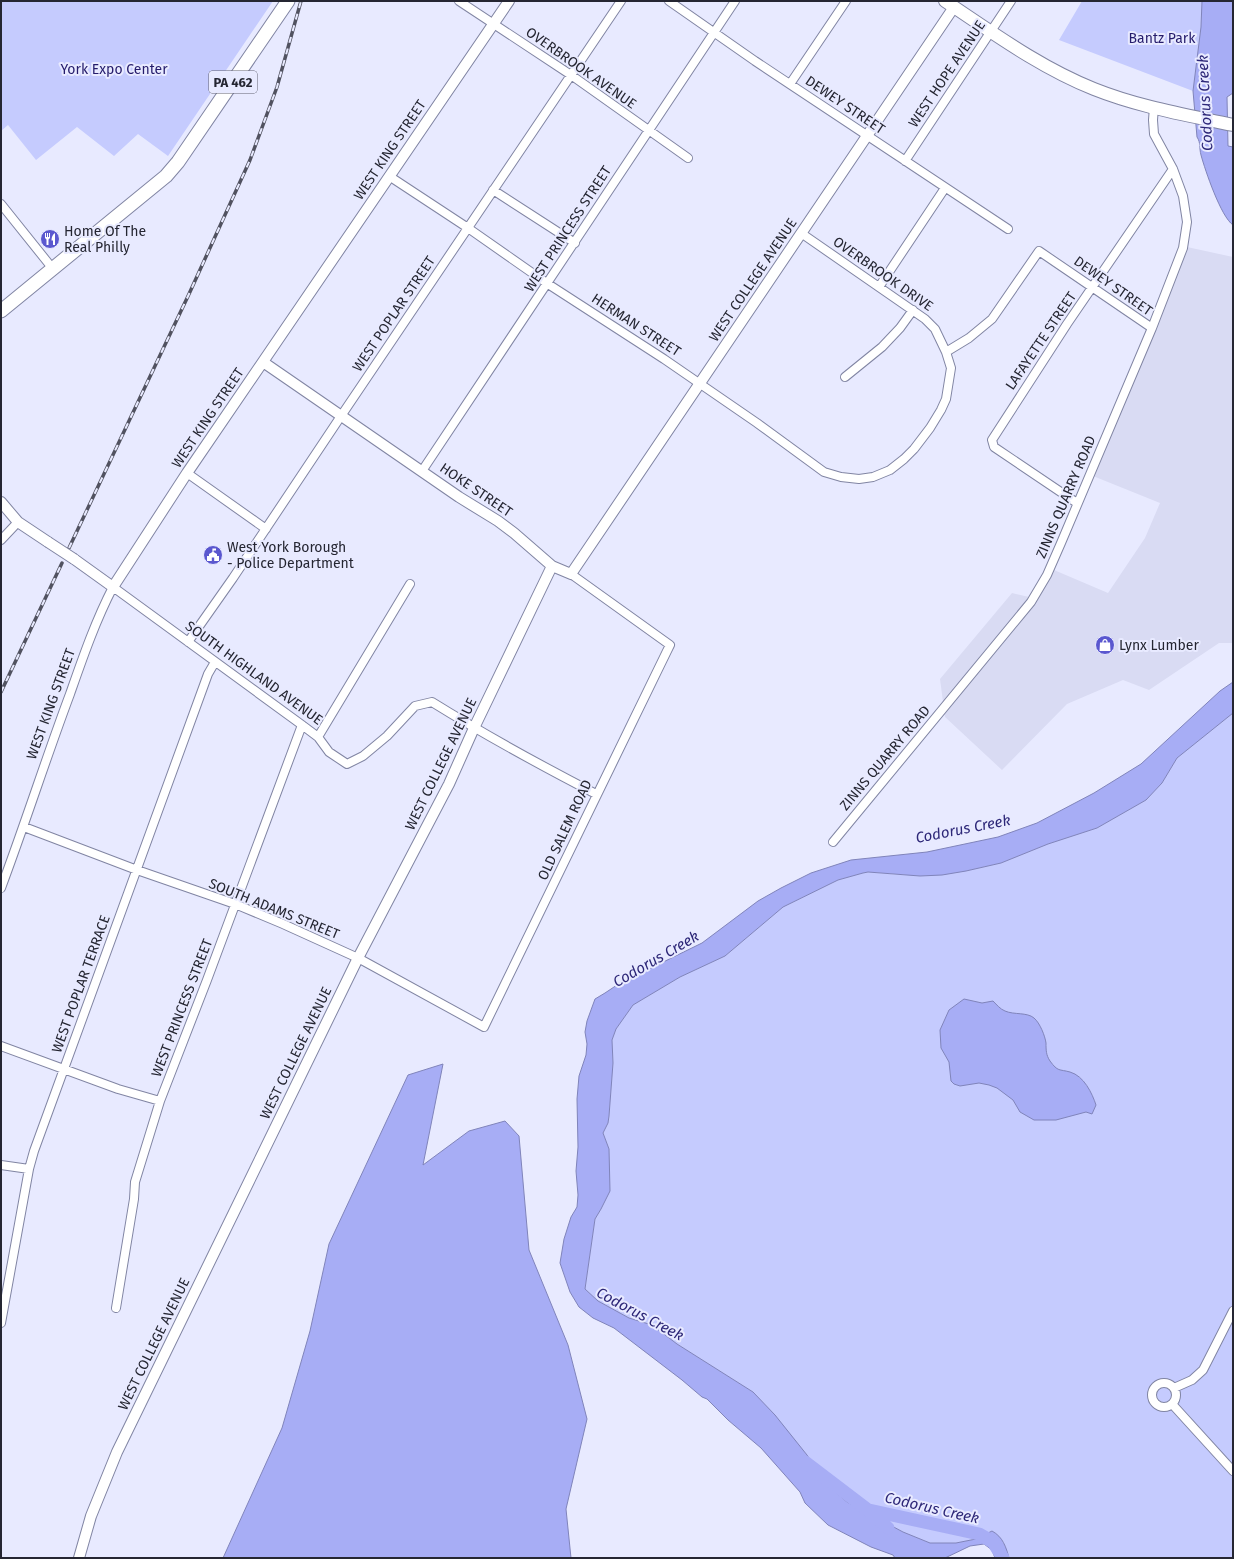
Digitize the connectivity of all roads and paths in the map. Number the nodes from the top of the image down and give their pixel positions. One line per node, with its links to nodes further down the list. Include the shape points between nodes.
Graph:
1 (288, 1): 30 (main road, PA 462, via 172,169)
2 (459, 1): 10 (street, OVERBROOK AVENUE)
3 (510, 1): 10 (street, WEST KING STREET)
4 (622, 1): 13 (street, WEST POPLAR STREET)
5 (669, 1): 12 (street, DEWEY STREET)
6 (736, 1): 12 (street, WEST PRINCESS STREET)
7 (846, 1): 14 (street)
8 (1011, 1): 11 (street, WEST HOPE AVENUE)
9 (952, 3): 11 (main road); 18 (street, WEST COLLEGE AVENUE)
10 (494, 24): 13 (street, OVERBROOK AVENUE); 22 (street, WEST KING STREET)
11 (990, 32): 15 (main road, via 1062,75 1095,90); 20 (street, WEST HOPE AVENUE)
12 (714, 33): 14 (street, DEWEY STREET); 17 (street, WEST PRINCESS STREET)
13 (570, 75): 17 (street, OVERBROOK AVENUE); 24 (street, WEST POPLAR STREET)
14 (790, 84): 18 (street, DEWEY STREET)
15 (1154, 107): 16 (main road); 21 (street, ZINNS QUARRY ROAD, via 1154,134)
16 (1233, 125)
17 (649, 130): 19 (street, OVERBROOK AVENUE); 29 (street, WEST PRINCESS STREET)
18 (866, 136): 20 (street, DEWEY STREET); 28 (street, WEST COLLEGE AVENUE)
19 (688, 158)
20 (905, 161): 23 (street, DEWEY STREET)
21 (1173, 169): 33 (street, LAFAYETTE STREET); 36 (street, ZINNS QUARRY ROAD, via 1183,196 1187,222 1183,248)
22 (389, 176): 26 (street, HERMAN STREET); 38 (street, WEST KING STREET)
23 (944, 188): 27 (street, DEWEY STREET); 32 (street)
24 (493, 190): 26 (street, WEST POPLAR STREET); 29 (street)
25 (1, 204): 30 (street)
26 (468, 228): 31 (street, HERMAN STREET); 41 (street, WEST POPLAR STREET)
27 (1008, 229)
28 (801, 233): 32 (street, OVERBROOK DRIVE); 40 (street, WEST COLLEGE AVENUE)
29 (575, 243): 31 (street, WEST PRINCESS STREET)
30 (53, 269): 35 (main road, PA 462)
31 (548, 284): 40 (street, HERMAN STREET); 42 (street, WEST PRINCESS STREET)
32 (879, 287): 34 (street, OVERBROOK DRIVE)
33 (1092, 288): 36 (street, DEWEY STREET); 37 (street, DEWEY STREET, via 1039,251 992,319 969,338); 46 (street, LAFAYETTE STREET, via 992,440 994,447)
34 (913, 310): 37 (street, OVERBROOK DRIVE, via 935,329); 39 (street, via 882,347)
35 (1, 311)
36 (1152, 328): 46 (street, ZINNS QUARRY ROAD)
37 (946, 352): 44 (street, OVERBROOK DRIVE, via 951,368 946,398 941,410 930,428 904,459 890,470)
38 (262, 362): 41 (street, HOKE STREET); 43 (street, WEST KING STREET)
39 (845, 377)
40 (700, 384): 44 (street, HERMAN STREET, via 824,472 841,477); 51 (street, WEST COLLEGE AVENUE)
41 (341, 416): 42 (street, HOKE STREET); 48 (street, WEST POPLAR STREET)
42 (422, 471): 50 (street, HOKE STREET, via 498,521)
43 (187, 473): 48 (street); 53 (street, WEST KING STREET)
44 (873, 478)
45 (1, 502): 47 (street, SOUTH HIGHLAND AVENUE)
46 (1077, 503): 62 (street, ZINNS QUARRY ROAD, via 1047,575 1031,602)
47 (18, 522): 49 (street); 53 (street, SOUTH HIGHLAND AVENUE, bridge)
48 (266, 529): 54 (street, WEST POPLAR STREET)
49 (1, 540)
50 (552, 566): 51 (street, HOKE STREET); 58 (street, WEST COLLEGE AVENUE)
51 (571, 574): 55 (street, HOKE STREET)
52 (410, 584): 59 (street)
53 (113, 587): 54 (street, SOUTH HIGHLAND AVENUE); 61 (street, WEST KING STREET, via 94,627 41,772)
54 (188, 642): 56 (street, SOUTH HIGHLAND AVENUE)
55 (670, 645): 60 (street, OLD SALEM ROAD)
56 (215, 662): 57 (street, SOUTH HIGHLAND AVENUE); 63 (street, WEST POPLAR TERRACE, via 208,674)
57 (302, 725): 59 (street, SOUTH HIGHLAND AVENUE); 65 (street, WEST PRINCESS STREET)
58 (474, 728): 59 (street, SOUTH HIGHLAND AVENUE, via 432,702 415,706 387,736 363,756 347,764 329,752); 60 (street, SOUTH HIGHLAND AVENUE); 66 (street, WEST COLLEGE AVENUE, via 449,784)
59 (318, 737)
60 (596, 794): 67 (street, OLD SALEM ROAD)
61 (24, 827): 63 (street, SOUTH ADAMS STREET); 64 (street, WEST KING STREET)
62 (832, 842)
63 (137, 870): 65 (street, SOUTH ADAMS STREET); 69 (street, WEST POPLAR TERRACE)
64 (1, 888)
65 (235, 904): 66 (street, SOUTH ADAMS STREET); 70 (street, WEST PRINCESS STREET)
66 (358, 958): 67 (street, SOUTH ADAMS STREET); 79 (street, WEST COLLEGE AVENUE, via 117,1452 91,1516)
67 (484, 1027)
68 (1, 1046): 69 (street)
69 (63, 1069): 70 (street); 72 (street, WEST POPLAR TERRACE)
70 (160, 1101): 73 (street, WEST PRINCESS STREET, via 135,1182)
71 (1, 1165): 72 (street)
72 (29, 1169): 75 (street, WEST POPLAR TERRACE)
73 (116, 1308)
74 (1233, 1311): 76 (street, via 1204,1370 1192,1380)
75 (1, 1323)
76 (1174, 1388): 77 (street, via 1176,1397); 77 (street, via 1167,1383 1159,1384 1153,1389 1152,1394 1156,1405 1164,1407)
77 (1172, 1404): 78 (street)
78 (1233, 1471)
79 (79, 1558)

